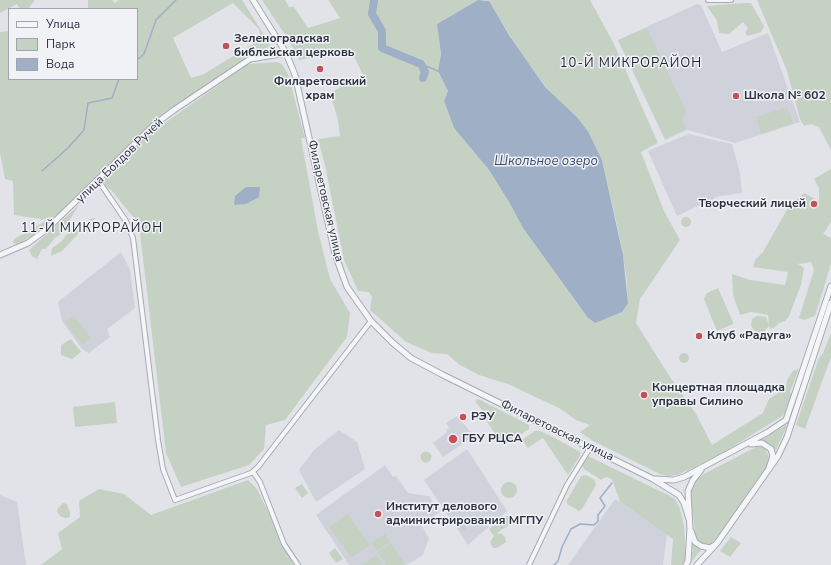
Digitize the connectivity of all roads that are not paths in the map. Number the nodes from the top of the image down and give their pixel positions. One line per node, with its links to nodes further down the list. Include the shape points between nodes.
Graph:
1 (253, 0): 4 (street, Филаретовская улица)
2 (708, 0): 3 (street)
3 (731, 0)
4 (286, 52): 5 (street, улица Болдов Ручей, via 250,59 197,95 154,125); 9 (street, Филаретовская улица, via 295,75 335,254 347,286)
5 (98, 180): 6 (street, улица Болдов Ручей, via 42,234); 13 (street, via 130,227 133,238 158,440 163,469 175,500)
6 (0, 255)
7 (831, 286): 10 (street, Филаретовская улица, via 786,420)
8 (831, 303): 14 (street, via 795,413 778,456)
9 (371, 321): 11 (street, Филаретовская улица, via 411,358); 13 (street)
10 (745, 445): 12 (street, Филаретовская улица); 14 (street, via 762,443 771,450 773,456)
11 (590, 448): 15 (street, Филаретовская улица); 20 (street, via 567,485)
12 (702, 469): 15 (street, Филаретовская улица, via 674,480); 16 (street, via 688,491)
13 (253, 472): 19 (street, via 260,482 284,544)
14 (766, 474): 18 (street)
15 (653, 479): 16 (street, Филаретовская улица, via 679,495)
16 (689, 519): 17 (street)
17 (690, 529): 18 (street, via 695,542 701,546 710,548); 21 (street)
18 (717, 543): 22 (street)
19 (298, 565)
20 (529, 565)
21 (686, 565)
22 (697, 565)

